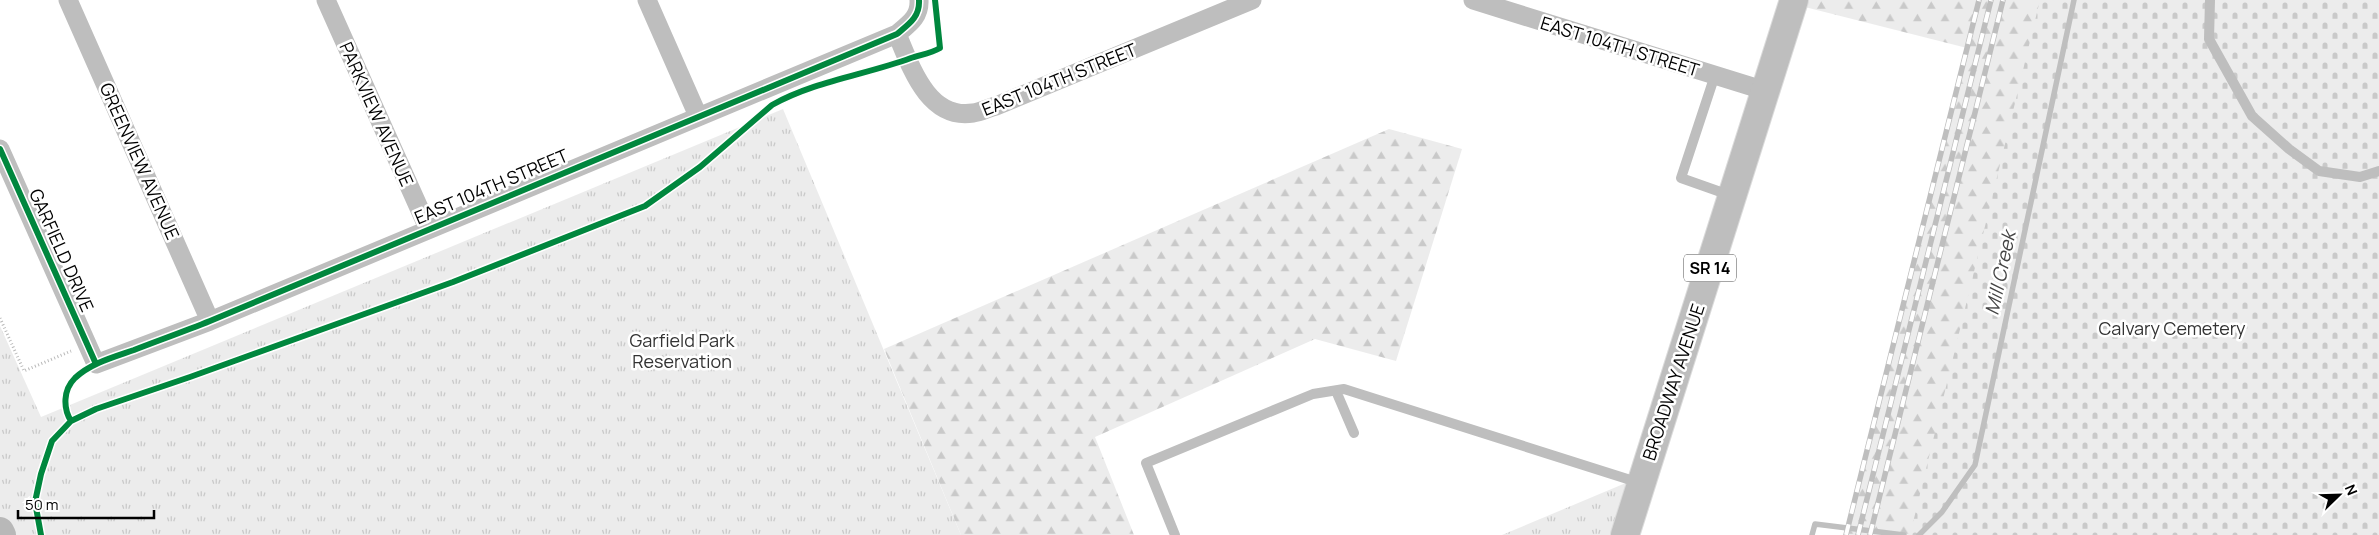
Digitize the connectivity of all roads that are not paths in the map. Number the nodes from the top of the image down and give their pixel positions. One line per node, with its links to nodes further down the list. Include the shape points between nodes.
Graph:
1 (68, 0): 17 (street, GREENVIEW AVENUE)
2 (326, 0): 16 (street, PARKVIEW AVENUE)
3 (647, 0): 12 (street)
4 (919, 0): 9 (street, via 920,10 914,20)
5 (1252, 0): 9 (street, EAST 104TH STREET, via 974,113 954,113 943,109 929,96 919,83)
6 (1473, 0): 10 (street, EAST 104TH STREET)
7 (1794, 0): 11 (main road, BROADWAY AVENUE / SR 14)
8 (2210, 0): 14 (lane, via 2209,39 2252,116 2319,171 2360,177)
9 (897, 34): 12 (street, EAST 104TH STREET)
10 (1715, 75): 11 (street, EAST 104TH STREET); 15 (lane, via 1682,178)
11 (1766, 91): 15 (main road, BROADWAY AVENUE / SR 14)
12 (698, 116): 16 (street, EAST 104TH STREET)
13 (0, 149): 18 (street, GARFIELD DRIVE)
14 (2379, 171)
15 (1733, 196): 21 (main road, BROADWAY AVENUE / SR 14)
16 (428, 228): 17 (street, EAST 104TH STREET)
17 (210, 321): 18 (street, EAST 104TH STREET)
18 (96, 364)
19 (1336, 391): 20 (lane); 21 (lane, via 1344,390); 24 (lane, via 1313,394 1146,463)
20 (1354, 433)
21 (1641, 483): 25 (main road, BROADWAY AVENUE / SR 14)
22 (0, 531): 23 (street)
23 (2, 535)
24 (1175, 535)
25 (1625, 535)

